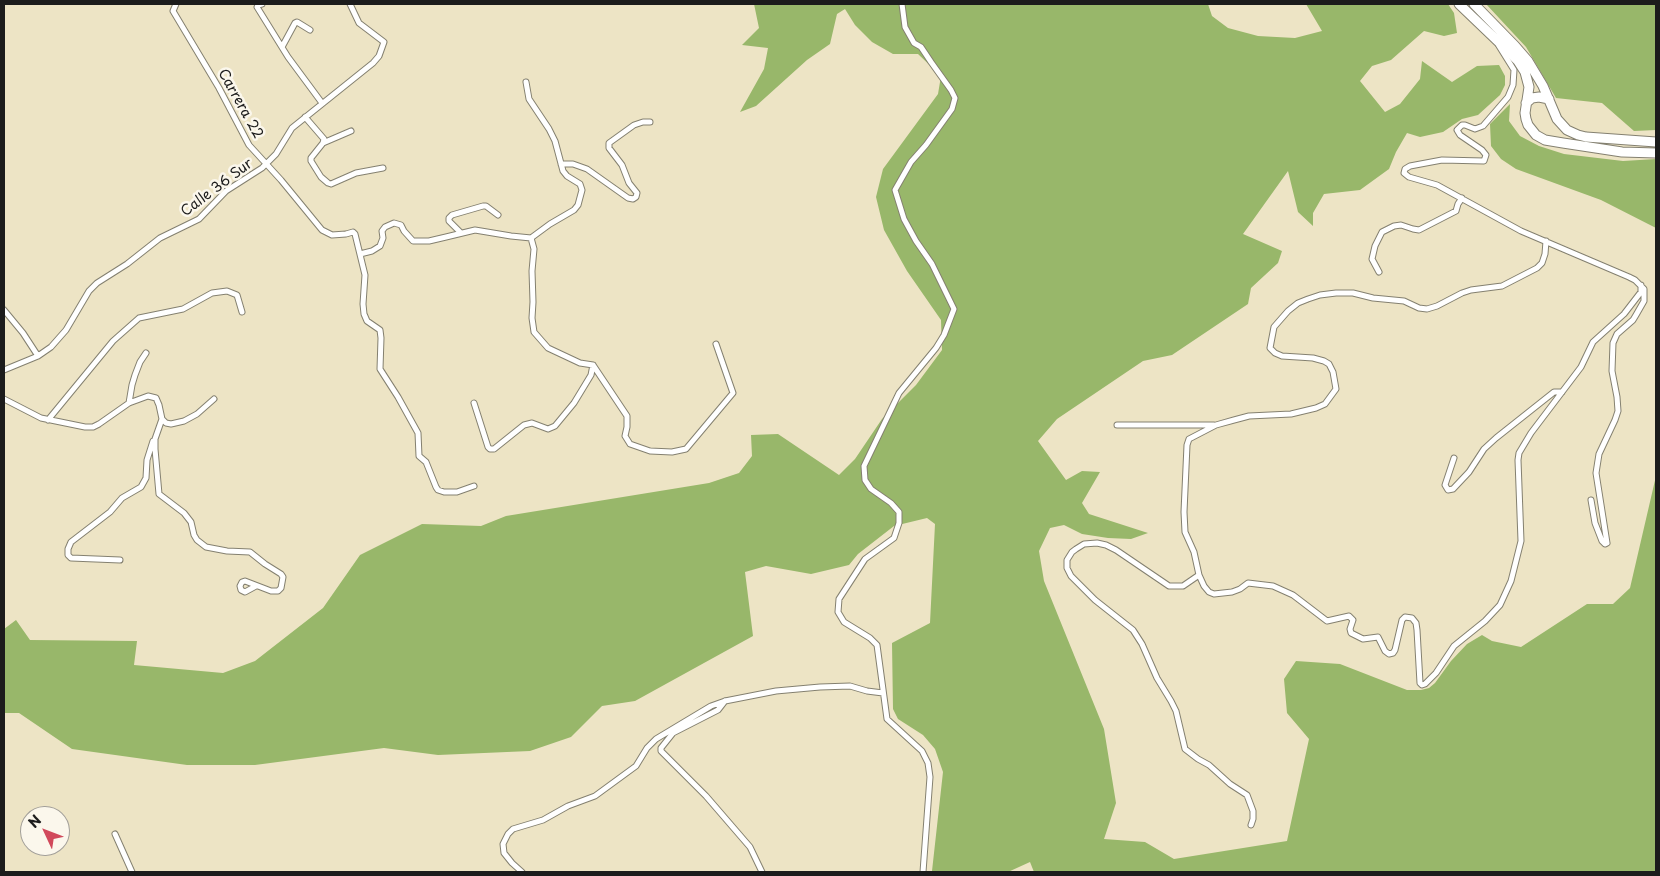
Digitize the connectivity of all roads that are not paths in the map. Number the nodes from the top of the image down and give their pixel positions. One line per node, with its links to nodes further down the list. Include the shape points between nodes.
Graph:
1 (176, 4): 23 (street, Carrera 22, via 173,11 249,145)
2 (262, 4): 9 (street, via 257,7)
3 (350, 4): 12 (street, Calle 36 Sur, via 360,23 384,42 373,63)
4 (902, 4): 56 (street, via 905,27 952,90 954,98 952,109 911,162 895,190 904,219 932,264 954,309 944,336 899,393 864,466 865,480 871,489 899,512 897,532 894,538 865,558 839,599 838,612 844,622 877,645)
5 (1459, 4): 8 (main road)
6 (1474, 4): 11 (main road, via 1528,61)
7 (310, 30): 9 (street, via 294,23)
8 (1492, 34): 13 (main road, via 1525,72 1528,87); 25 (street, via 1514,70 1514,85 1483,126 1475,129 1462,125 1457,130 1482,150 1486,155 1484,161 1442,160 1410,166 1404,171 1409,177 1437,185)
9 (282, 47): 12 (street)
10 (526, 82): 22 (street, via 529,99 555,141)
11 (1549, 99): 13 (main road, via 1540,96); 16 (main road)
12 (322, 103): 14 (street, Calle 36 Sur)
13 (1526, 103): 18 (main road, via 1528,125 1536,135)
14 (305, 117): 20 (street, via 323,137); 23 (street, Calle 36 Sur, via 292,128)
15 (650, 122): 22 (street, via 634,125 608,143 637,193 633,199 588,169)
16 (1560, 124): 18 (main road, via 1558,134); 19 (main road, via 1571,133 1586,137)
17 (351, 130): 20 (street)
18 (1550, 141): 21 (main road, via 1622,152)
19 (1656, 142)
20 (323, 143): 24 (street, via 311,161 328,183)
21 (1656, 153)
22 (560, 164): 28 (street, via 564,174 581,186 578,205)
23 (266, 165): 30 (street, Carrera 22, via 322,230 332,235 356,234); 37 (street, Calle 36 Sur, via 226,192 200,219 160,238 93,287 83,298 66,330)
24 (383, 168)
25 (1462, 198): 29 (street); 31 (street, via 1456,211 1418,230 1401,225 1382,232 1372,259)
26 (498, 215): 27 (street, via 483,206 452,215 449,221)
27 (462, 233): 28 (street, via 482,230); 30 (street, via 414,241 401,225 394,223 382,231 380,246)
28 (531, 238): 38 (street, via 534,250 534,332 548,348 580,363)
29 (1546, 241): 32 (street); 48 (street, via 1542,263 1537,268 1502,286 1471,290 1427,309 1404,301 1345,293 1320,294 1298,303 1274,328 1270,348 1282,356 1313,358 1328,364 1336,389 1331,397 1325,404 1304,412 1249,416)
30 (360, 254): 51 (street, via 365,275 364,314 367,321 380,330 380,369 418,432 419,456 426,462 438,490 457,492)
31 (1379, 272)
32 (1641, 285): 40 (street, via 1641,292 1624,314 1593,342 1581,367); 52 (street, via 1644,301 1613,343 1612,371 1618,411 1600,454 1596,473 1606,544 1594,523)
33 (4, 310): 37 (street)
34 (242, 312): 46 (street, via 237,295 227,290 212,293 183,309 139,318 113,341)
35 (716, 344): 38 (street, via 734,392 686,449 672,452 650,451 630,444 625,436 626,416)
36 (146, 353): 43 (street, via 135,375)
37 (38, 356): 39 (street, Calle 36 Sur)
38 (593, 365): 44 (street, via 591,375 574,403 555,426 548,429 532,423 524,425 494,449 488,447)
39 (4, 370)
40 (1562, 392): 50 (street, via 1554,392 1496,438 1454,490 1448,490 1444,484); 54 (street, via 1519,453 1520,541 1506,592 1492,615 1454,646 1426,684 1420,683 1418,630 1412,618 1404,617 1402,620 1395,650 1389,654 1378,636 1363,639 1350,633 1353,620 1350,616 1327,621 1288,592 1273,586 1248,583 1240,589 1214,594 1204,586)
41 (214, 399): 45 (street, via 184,421 171,424)
42 (4, 400): 46 (street)
43 (129, 403): 45 (street, via 153,396 158,401); 46 (street, via 93,427)
44 (474, 403)
45 (162, 419): 49 (street)
46 (48, 420)
47 (1117, 425): 48 (street)
48 (1216, 425): 54 (street, via 1189,439 1187,445 1185,532)
49 (155, 438): 53 (street, via 141,487 122,498 110,512 71,542 68,549 71,558); 55 (street, via 159,494 184,513 197,540 210,549 250,552 283,577 278,591)
50 (1454, 458)
51 (474, 486)
52 (1591, 500)
53 (120, 560)
54 (1199, 575): 58 (street, via 1183,586 1170,586 1116,550 1097,543 1084,544 1067,560 1071,576 1133,630 1174,706 1185,749 1247,795 1253,811)
55 (256, 586)
56 (883, 693): 57 (street, via 850,686 820,687); 63 (street, via 887,719 922,751 928,763 930,777)
57 (725, 701): 61 (street, via 656,738 636,766 595,796 543,820 513,829 503,844 504,853); 62 (street, via 718,710 673,733 661,751 750,847)
58 (1251, 825)
59 (115, 834): 60 (street)
60 (132, 872)
61 (522, 872)
62 (762, 872)
63 (923, 872)

